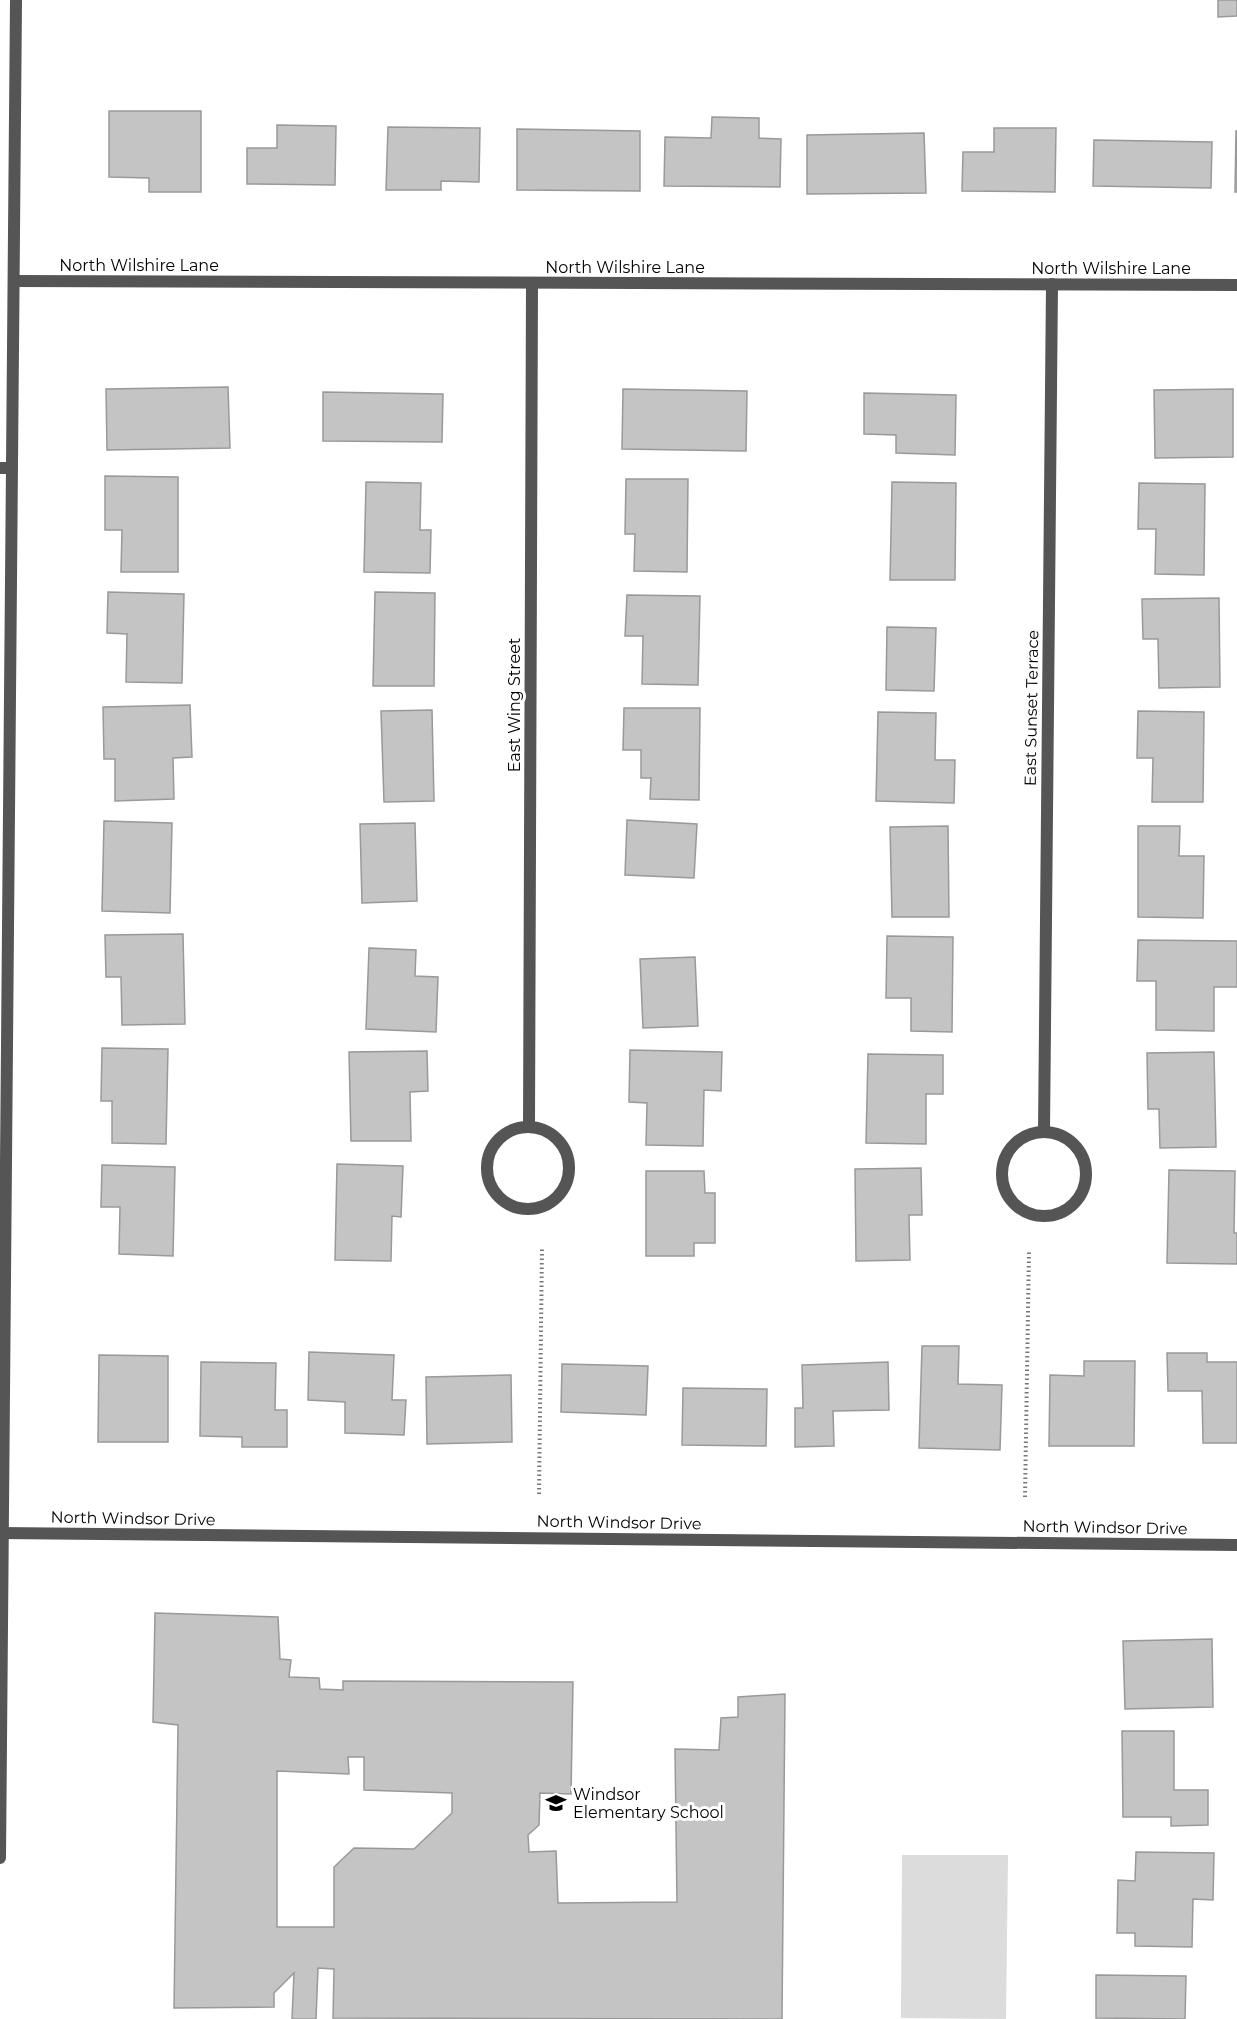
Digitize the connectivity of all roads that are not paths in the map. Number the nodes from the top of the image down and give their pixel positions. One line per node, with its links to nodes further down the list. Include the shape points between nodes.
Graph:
1 (16, 0): 2 (street)
2 (14, 281): 3 (street, North Wilshire Lane); 6 (street)
3 (531, 283): 4 (street, North Wilshire Lane); 7 (street, East Wing Street)
4 (1052, 284): 5 (street, North Wilshire Lane); 8 (street, East Sunset Terrace)
5 (1237, 285)
6 (6, 468): 9 (street)
7 (529, 1126): 7 (street, via 505,1132 489,1153 486,1167 492,1190 502,1200 515,1208 530,1210 559,1196 570,1173 564,1146 554,1135)
8 (1044, 1132): 8 (street, via 1018,1141 1003,1163 1002,1177 1012,1202 1022,1211 1049,1217 1074,1205 1087,1179 1081,1152 1071,1141)
9 (2, 1533): 10 (street, North Windsor Drive); 11 (street)
10 (1237, 1545)
11 (0, 1858)

